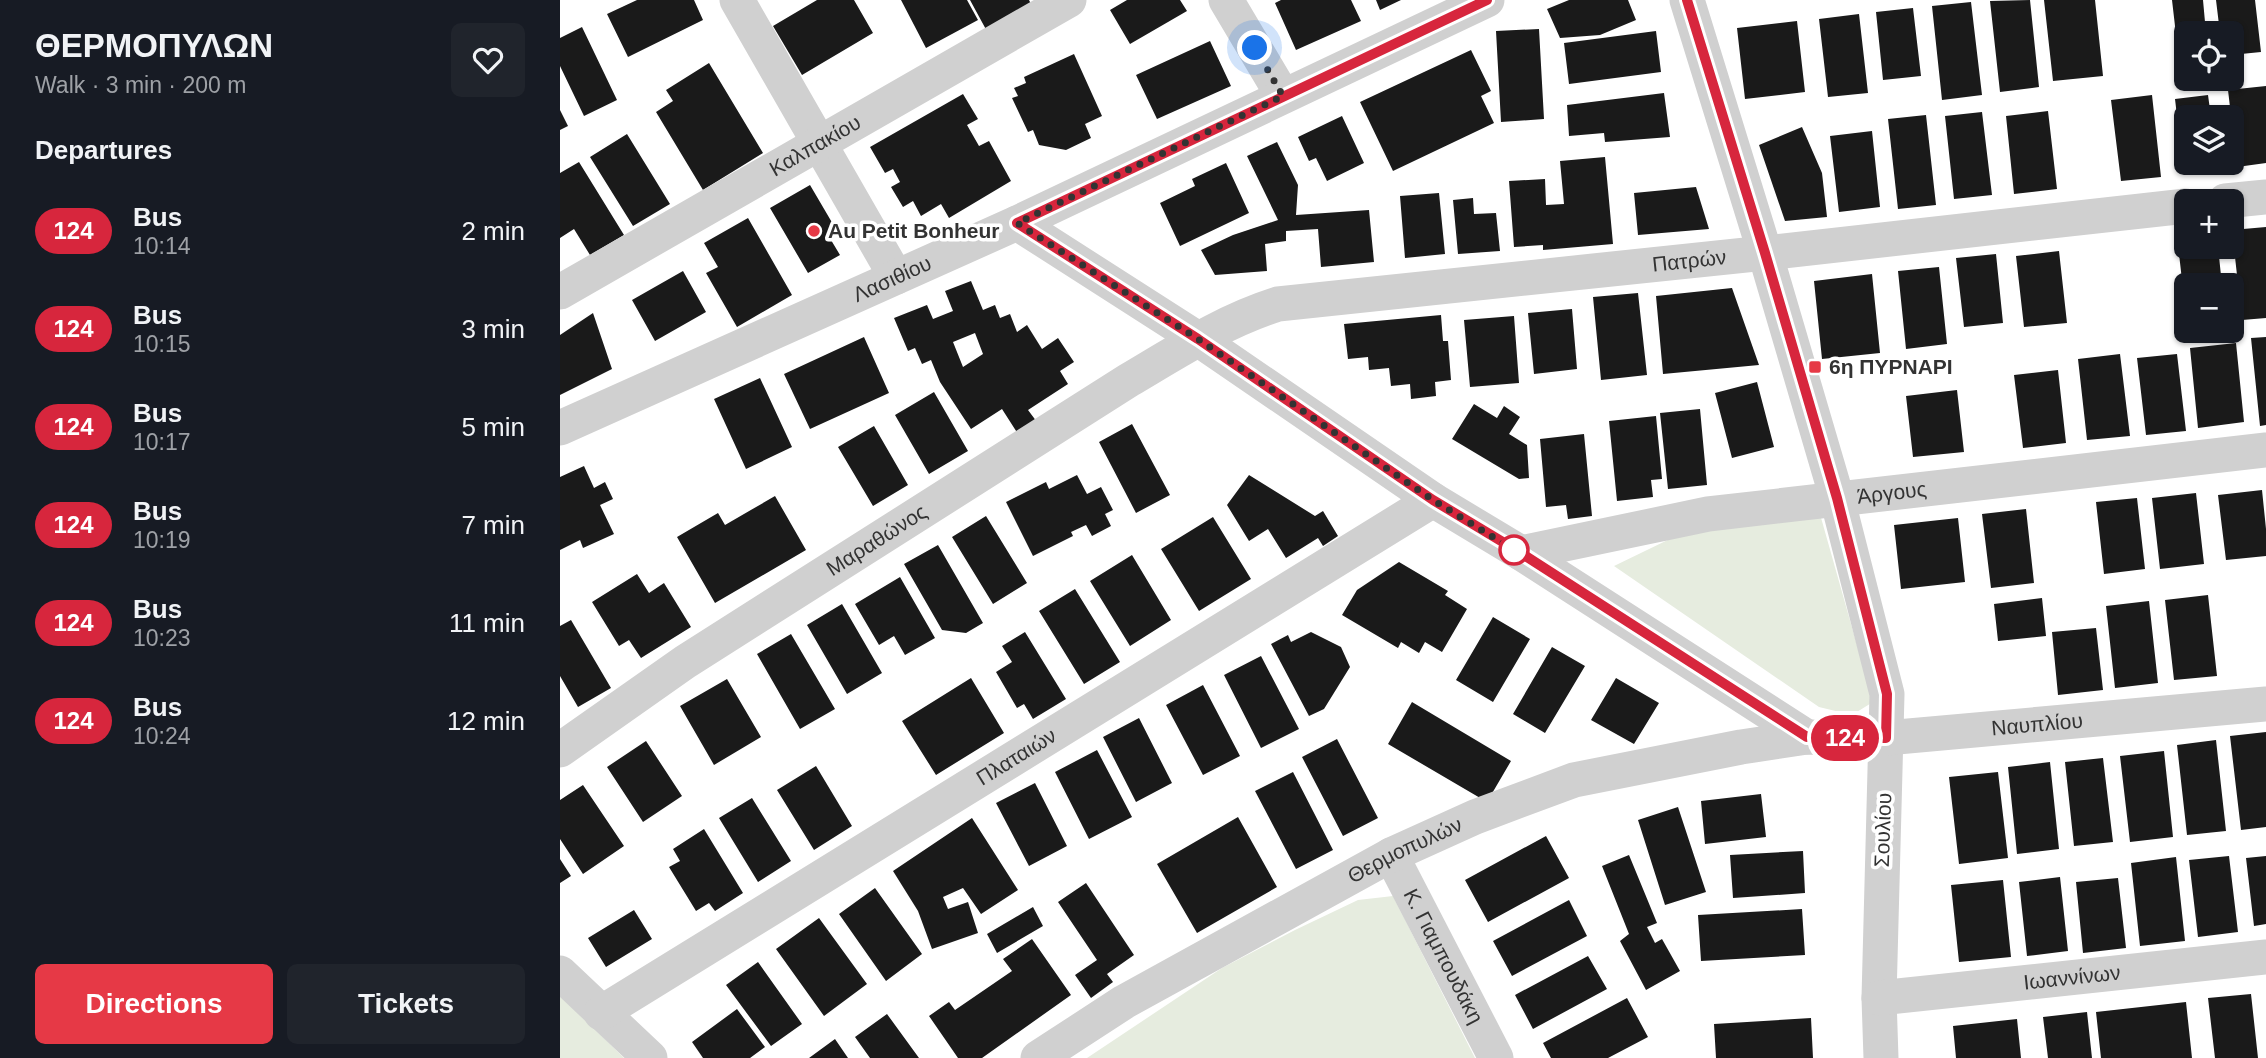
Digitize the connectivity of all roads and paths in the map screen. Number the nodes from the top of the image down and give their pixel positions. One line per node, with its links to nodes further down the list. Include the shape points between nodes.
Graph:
1 (737, 0): 8 (street)
2 (1069, 0): 8 (street, Καλπακίου)
3 (1226, 0): 7 (street)
4 (1487, 0): 7 (street, Λασιθίου)
5 (1687, 0): 6 (street); 13 (street, Σουλίου)
6 (1693, 0)
7 (1283, 96): 12 (street, Λασιθίου)
8 (819, 143): 14 (street); 15 (street, Καλπακίου)
9 (2266, 197): 10 (street)
10 (2244, 199)
11 (2174, 207): 13 (street, Πατρών)
12 (1017, 223): 14 (street, Λασιθίου); 16 (street)
13 (1765, 253): 16 (street, Πατρών, via 1278,304 1246,314); 19 (street, Σουλίου)
14 (896, 277): 17 (street, Λασιθίου)
15 (560, 292)
16 (1198, 339): 20 (street); 25 (street, Μαραθώνος, via 685,662)
17 (560, 428)
18 (2266, 450): 19 (street, Άργους)
19 (1837, 498): 21 (street, Άργους, via 1708,514); 24 (street, Σουλίου, via 1887,694)
20 (1433, 500): 21 (street); 30 (street, Πλαταιών)
21 (1521, 553): 23 (street)
22 (2266, 704): 24 (street, Ναυπλίου)
23 (1807, 737): 24 (street, Ναυπλίου); 26 (street, Θερμοπυλών, via 1574,779)
24 (1886, 738): 29 (street, Σουλίου)
25 (560, 750)
26 (1391, 855): 32 (street, Θερμοπυλών, via 1124,1002); 33 (street, Κ. Γιαμπουδάκη)
27 (2266, 957): 29 (street, Ιωαννίνων)
28 (560, 973): 30 (street)
29 (1878, 998): 34 (street, Σουλίου)
30 (601, 1013): 31 (street)
31 (650, 1058)
32 (1038, 1058)
33 (1496, 1058)
34 (1881, 1058)

